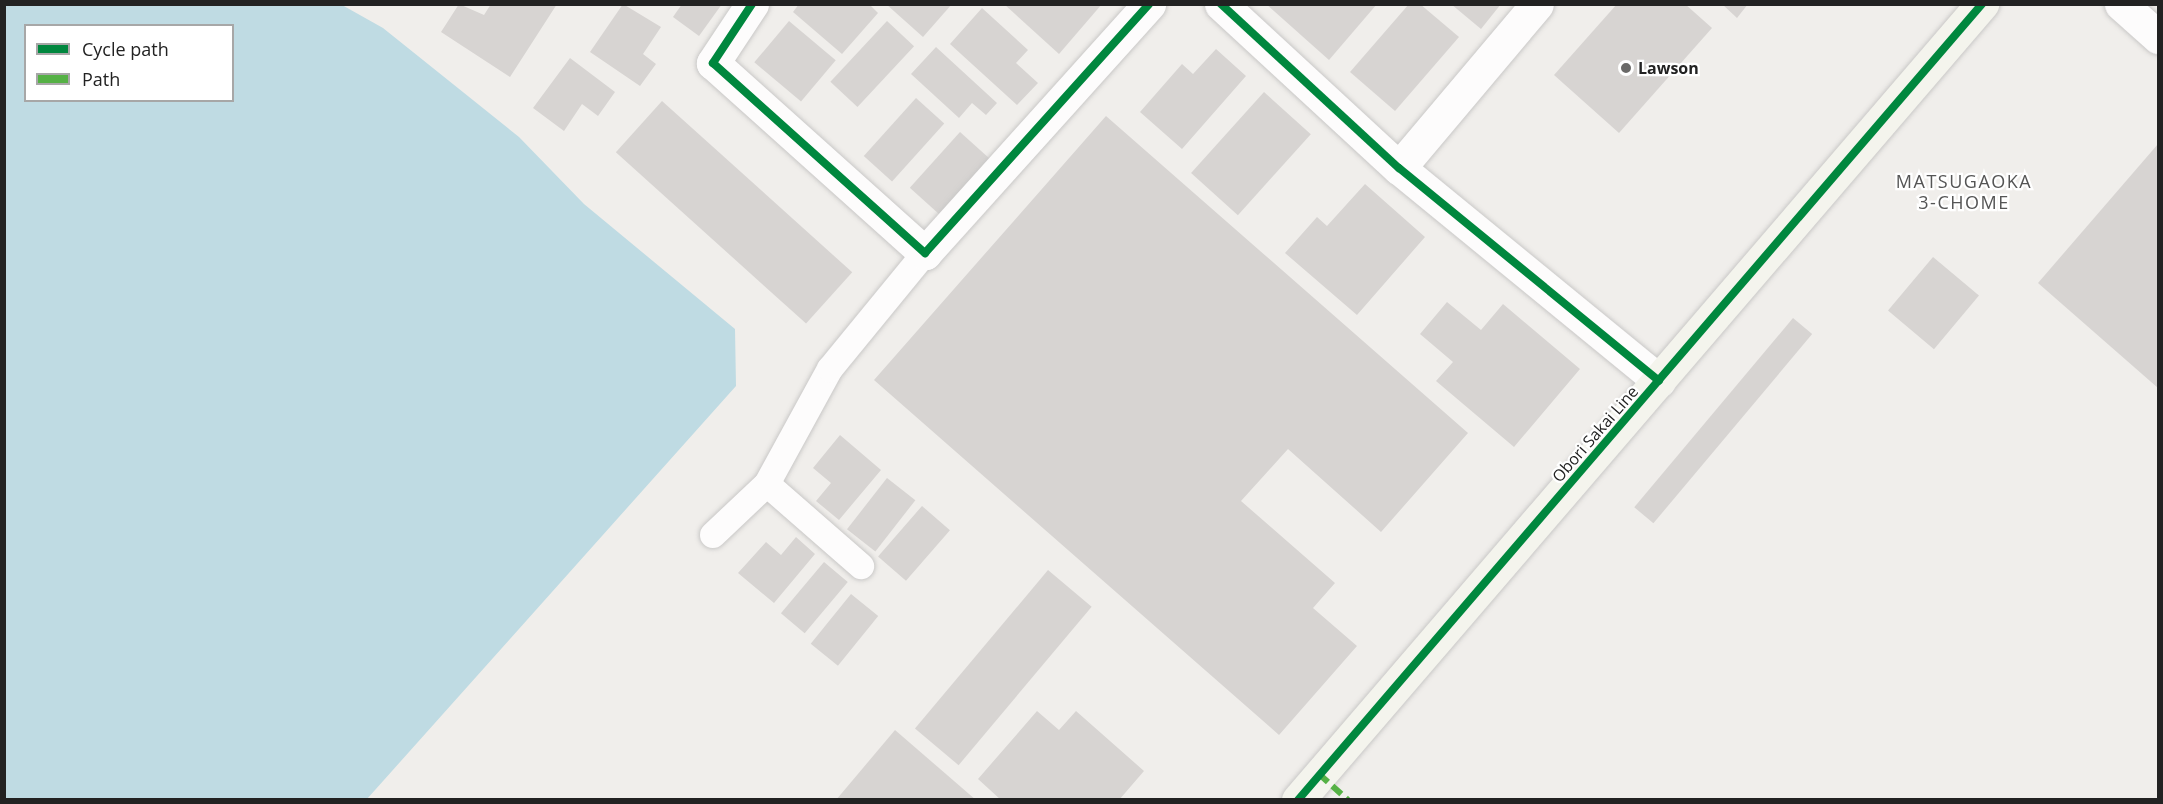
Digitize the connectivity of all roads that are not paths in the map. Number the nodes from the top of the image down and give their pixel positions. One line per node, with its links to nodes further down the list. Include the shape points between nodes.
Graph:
1 (752, 4): 9 (street, via 713,63)
2 (1149, 4): 9 (street)
3 (1221, 4): 8 (street)
4 (1537, 4): 8 (street)
5 (1982, 4): 10 (main road, Obori Sakai Line)
6 (2121, 4): 7 (street)
7 (2158, 37)
8 (1399, 168): 10 (street)
9 (925, 253): 11 (lane, via 830,369)
10 (1659, 381): 14 (main road, Obori Sakai Line)
11 (767, 484): 12 (lane); 13 (lane)
12 (713, 535)
13 (861, 566)
14 (1298, 800)

